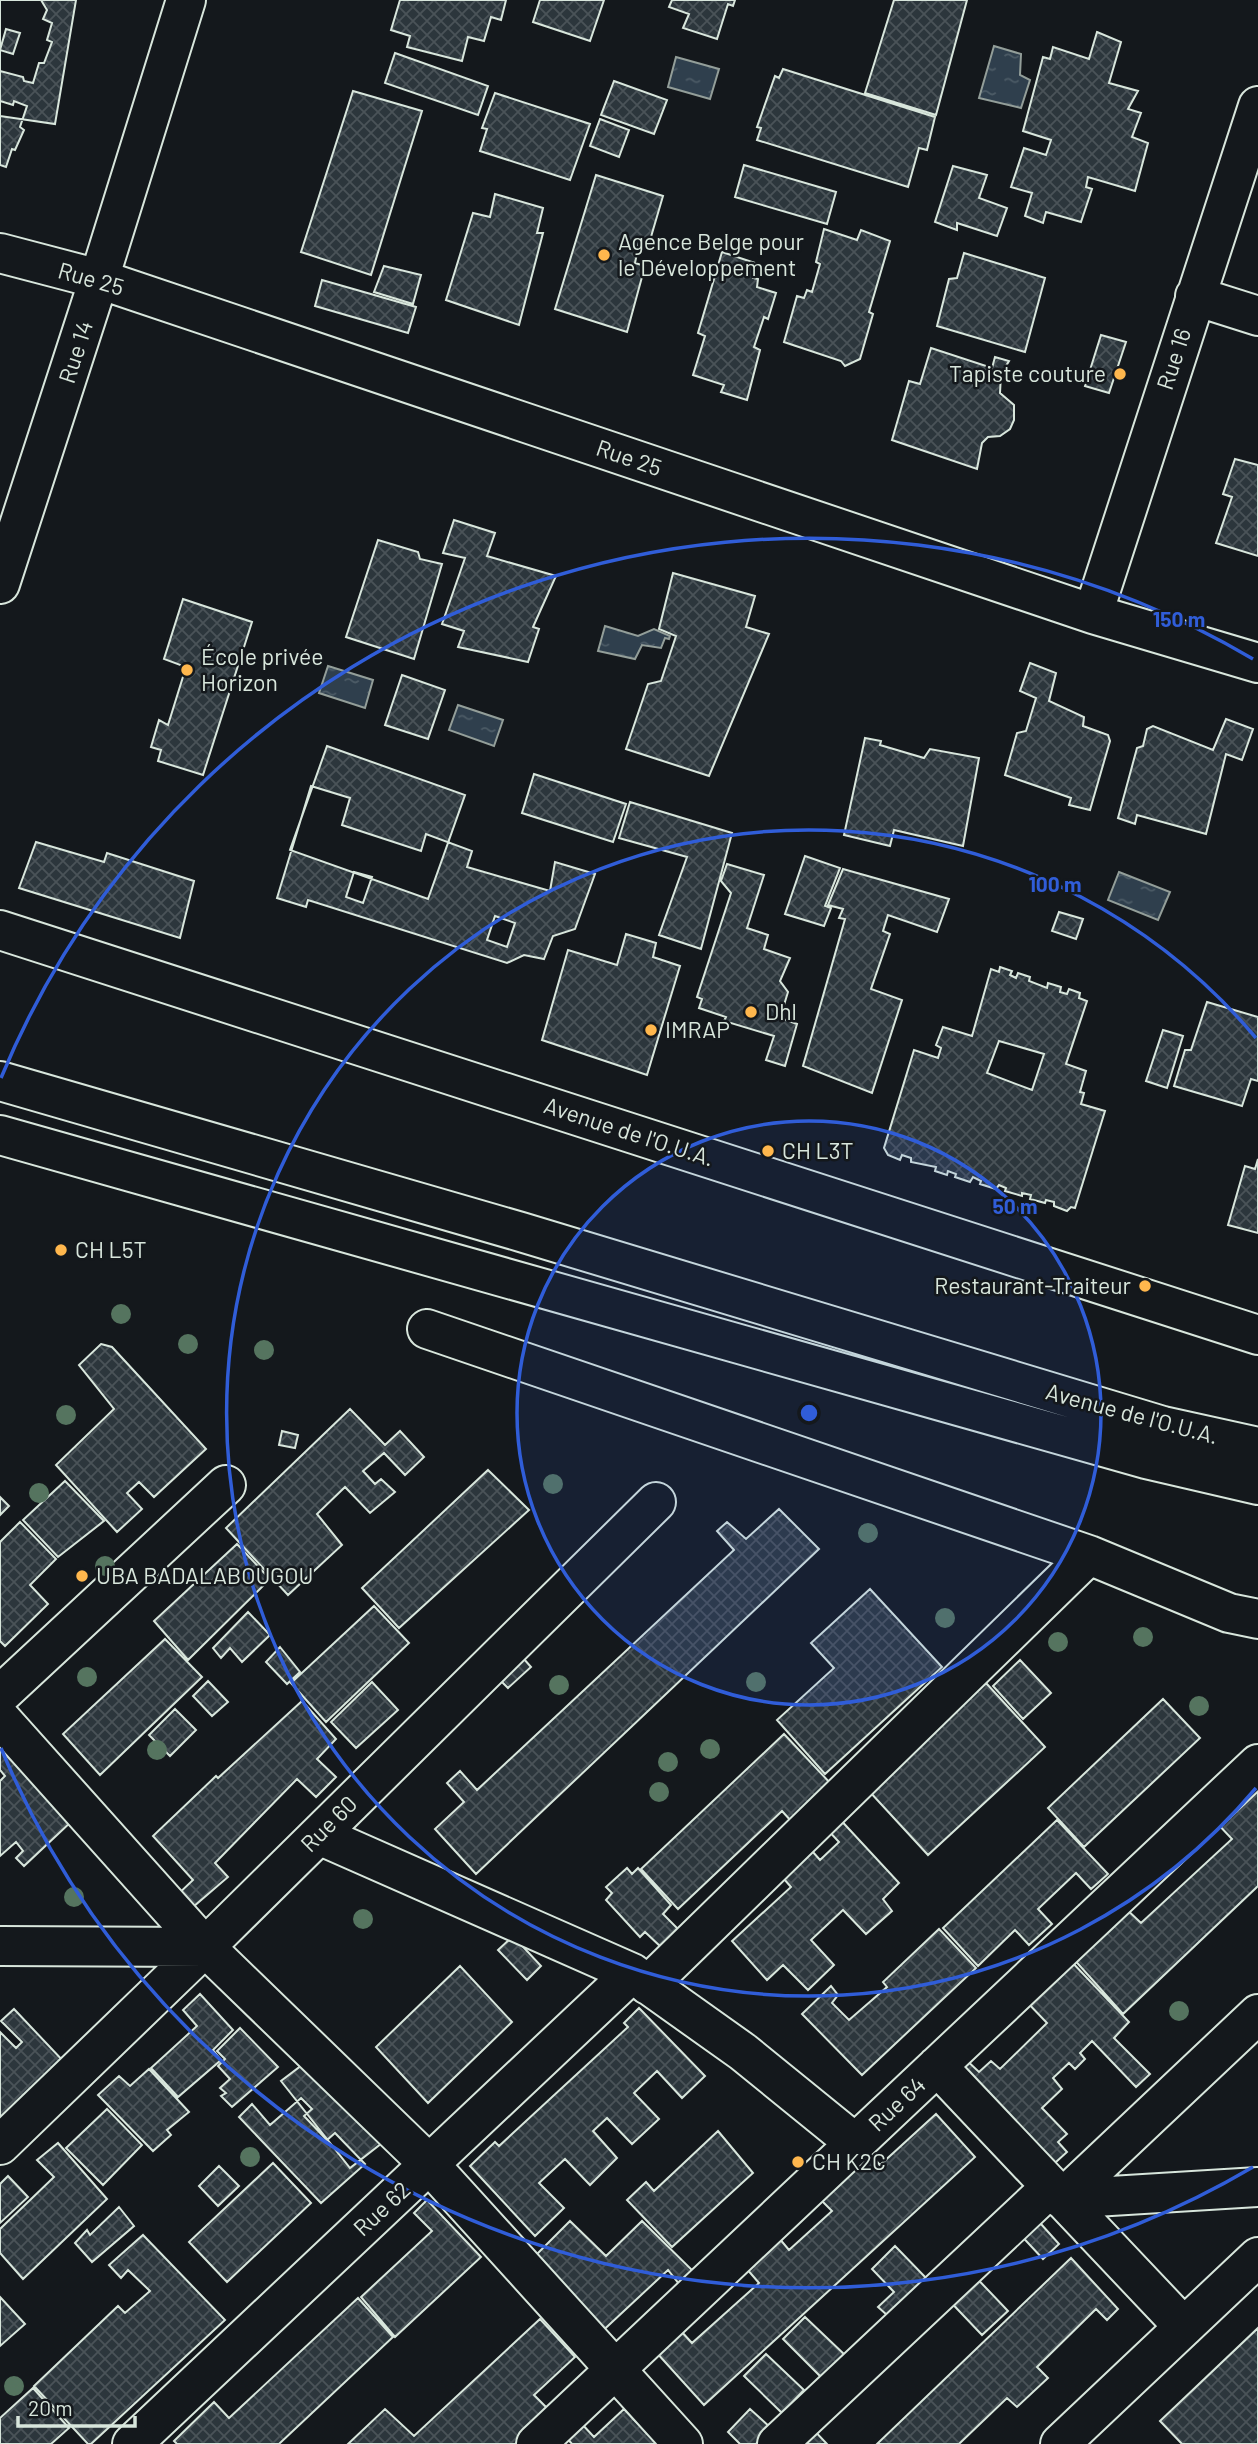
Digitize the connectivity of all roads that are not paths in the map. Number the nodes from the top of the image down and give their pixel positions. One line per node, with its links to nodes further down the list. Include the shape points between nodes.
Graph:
1 (186, 0): 4 (street, Rue 14)
2 (1258, 106): 5 (street, Rue 16)
3 (0, 253): 4 (street, Rue 25)
4 (99, 279): 7 (street, Rue 14); 8 (street, Rue 25)
5 (1195, 296): 6 (street); 8 (street, Rue 16)
6 (1258, 316)
7 (0, 584)
8 (1093, 614): 9 (street, Rue 25)
9 (1258, 663)
10 (0, 930): 14 (street, Avenue de l'O.U.A.)
11 (0, 1081): 15 (street, Avenue de l'O.U.A., via 508,1228 1163,1426)
12 (0, 1135): 17 (street, Avenue de l'O.U.A., via 1146,1459)
13 (427, 1329): 19 (street)
14 (1258, 1335)
15 (1258, 1447)
16 (226, 1485): 21 (street)
17 (1258, 1485)
18 (656, 1502): 24 (street, Rue 60)
19 (1089, 1555): 20 (street, via 1229,1613); 27 (street, Rue 62)
20 (1258, 1619)
21 (0, 1695)
22 (0, 1718): 26 (street)
23 (1258, 1764): 29 (street, Rue 64)
24 (319, 1835): 26 (street, Rue 60); 27 (street)
25 (0, 1945): 26 (street)
26 (205, 1947): 31 (street, Rue 60); 32 (street)
27 (640, 1979): 30 (street, via 743,2052); 32 (street, Rue 62)
28 (1258, 2014): 34 (street)
29 (937, 2066): 30 (street, Rue 64); 34 (street)
30 (855, 2143): 37 (street, Rue 64)
31 (0, 2145)
32 (429, 2164): 37 (street); 38 (street, Rue 62)
33 (1258, 2187): 34 (street)
34 (1056, 2193): 36 (street); 41 (street)
35 (1258, 2257): 36 (street)
36 (1184, 2328): 42 (street)
37 (615, 2370): 39 (street, Rue 64); 40 (street)
38 (146, 2439)
39 (536, 2444)
40 (684, 2444)
41 (777, 2444)
42 (1060, 2444)

